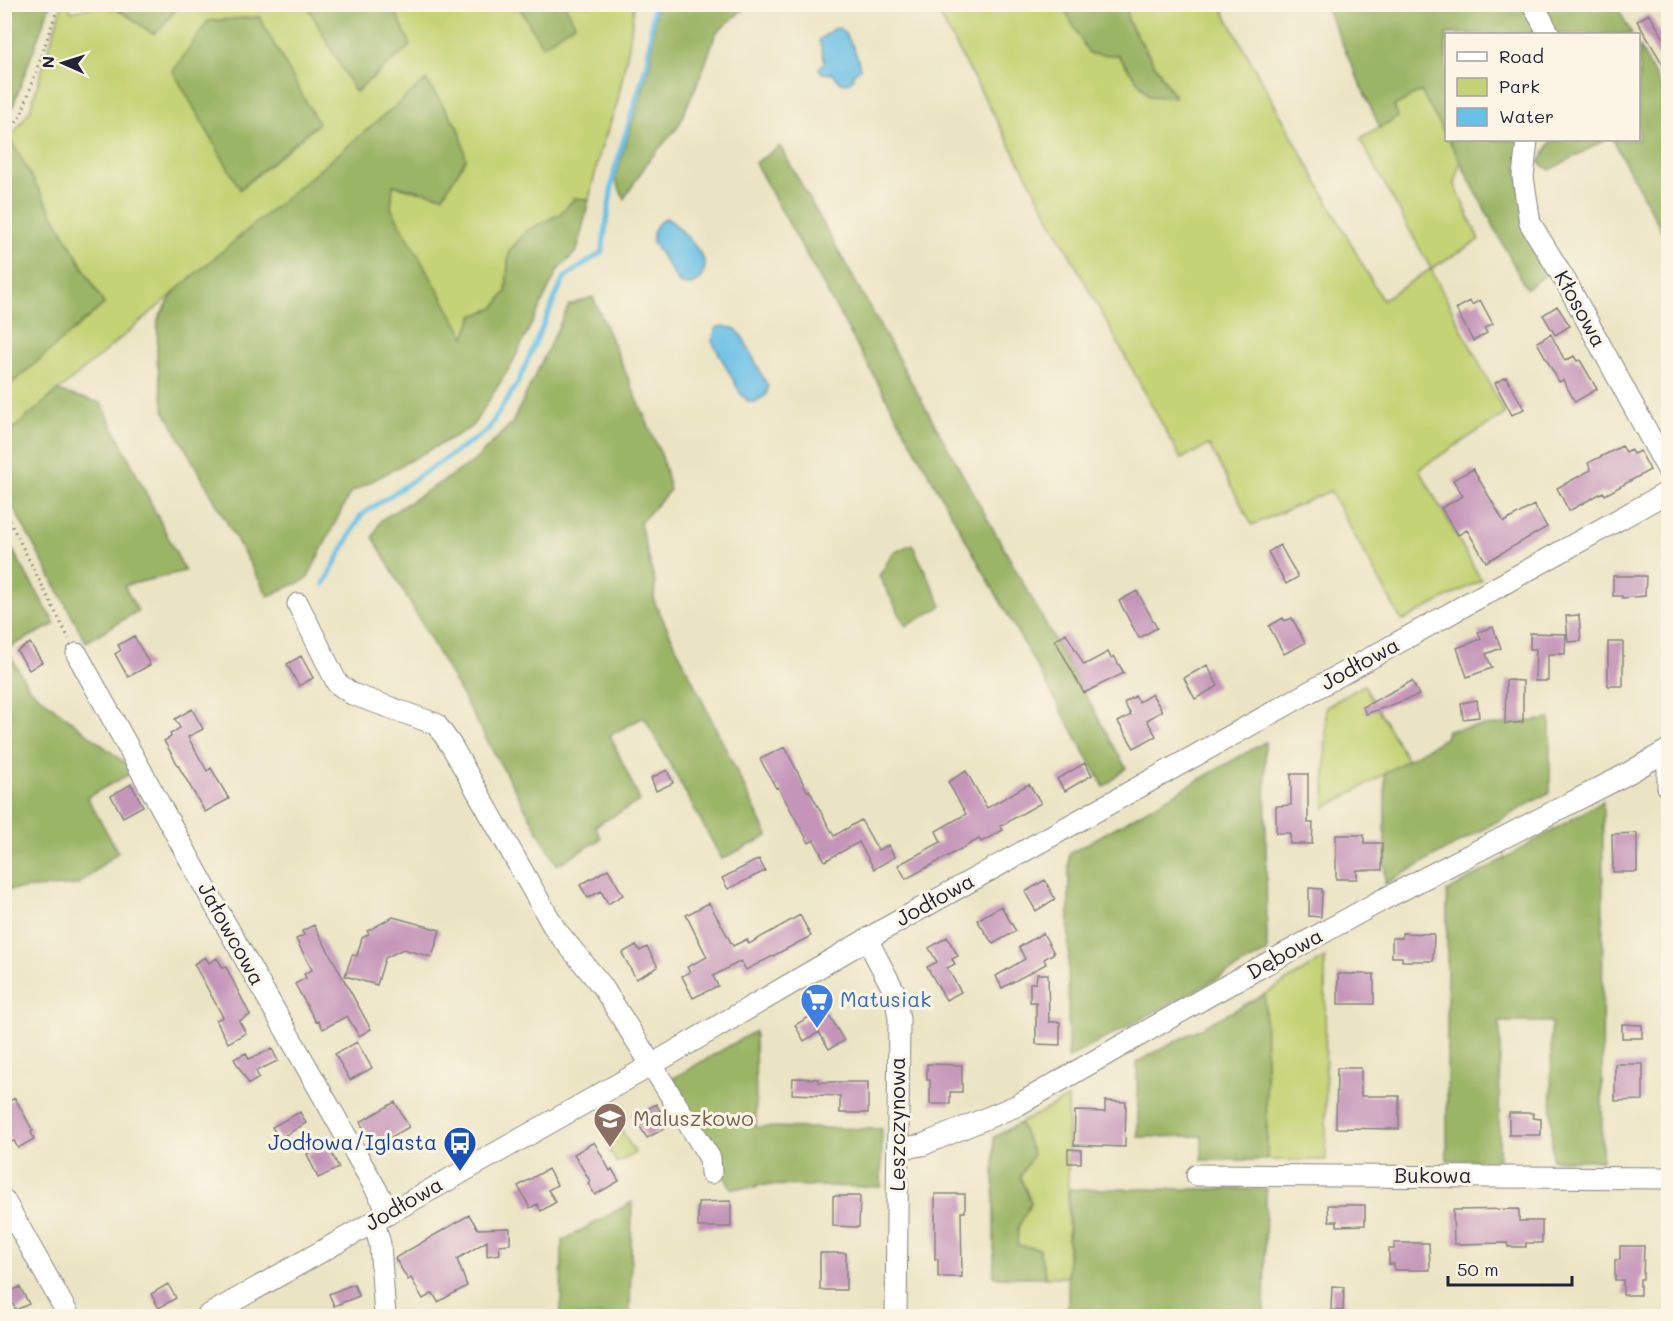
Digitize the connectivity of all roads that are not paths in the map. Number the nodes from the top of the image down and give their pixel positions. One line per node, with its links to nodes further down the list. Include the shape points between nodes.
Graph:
1 (1533, 4): 2 (street)
2 (1548, 33)
3 (1527, 141): 4 (street, Kłosowa, via 1523,177 1530,222)
4 (1668, 470)
5 (1668, 492): 10 (street, Jodłowa)
6 (298, 604): 11 (street, via 337,682 352,694 436,724 555,929 602,986)
7 (77, 654): 17 (street, Jałowcowa)
8 (1668, 750): 9 (street); 12 (street, Dębowa, via 1374,904 1017,1106 922,1145)
9 (1668, 787)
10 (867, 939): 11 (street, Jodłowa); 12 (street, Leszczynowa, via 895,993 899,1019)
11 (651, 1065): 13 (street, via 710,1158); 17 (street, Jodłowa)
12 (898, 1149): 21 (street, Leszczynowa)
13 (711, 1173)
14 (1197, 1175): 15 (street, Bukowa)
15 (1668, 1178)
16 (4, 1200): 18 (street)
17 (382, 1217): 19 (street, Jodłowa); 20 (street, Jałowcowa)
18 (69, 1317)
19 (207, 1317)
20 (385, 1317)
21 (896, 1317)

